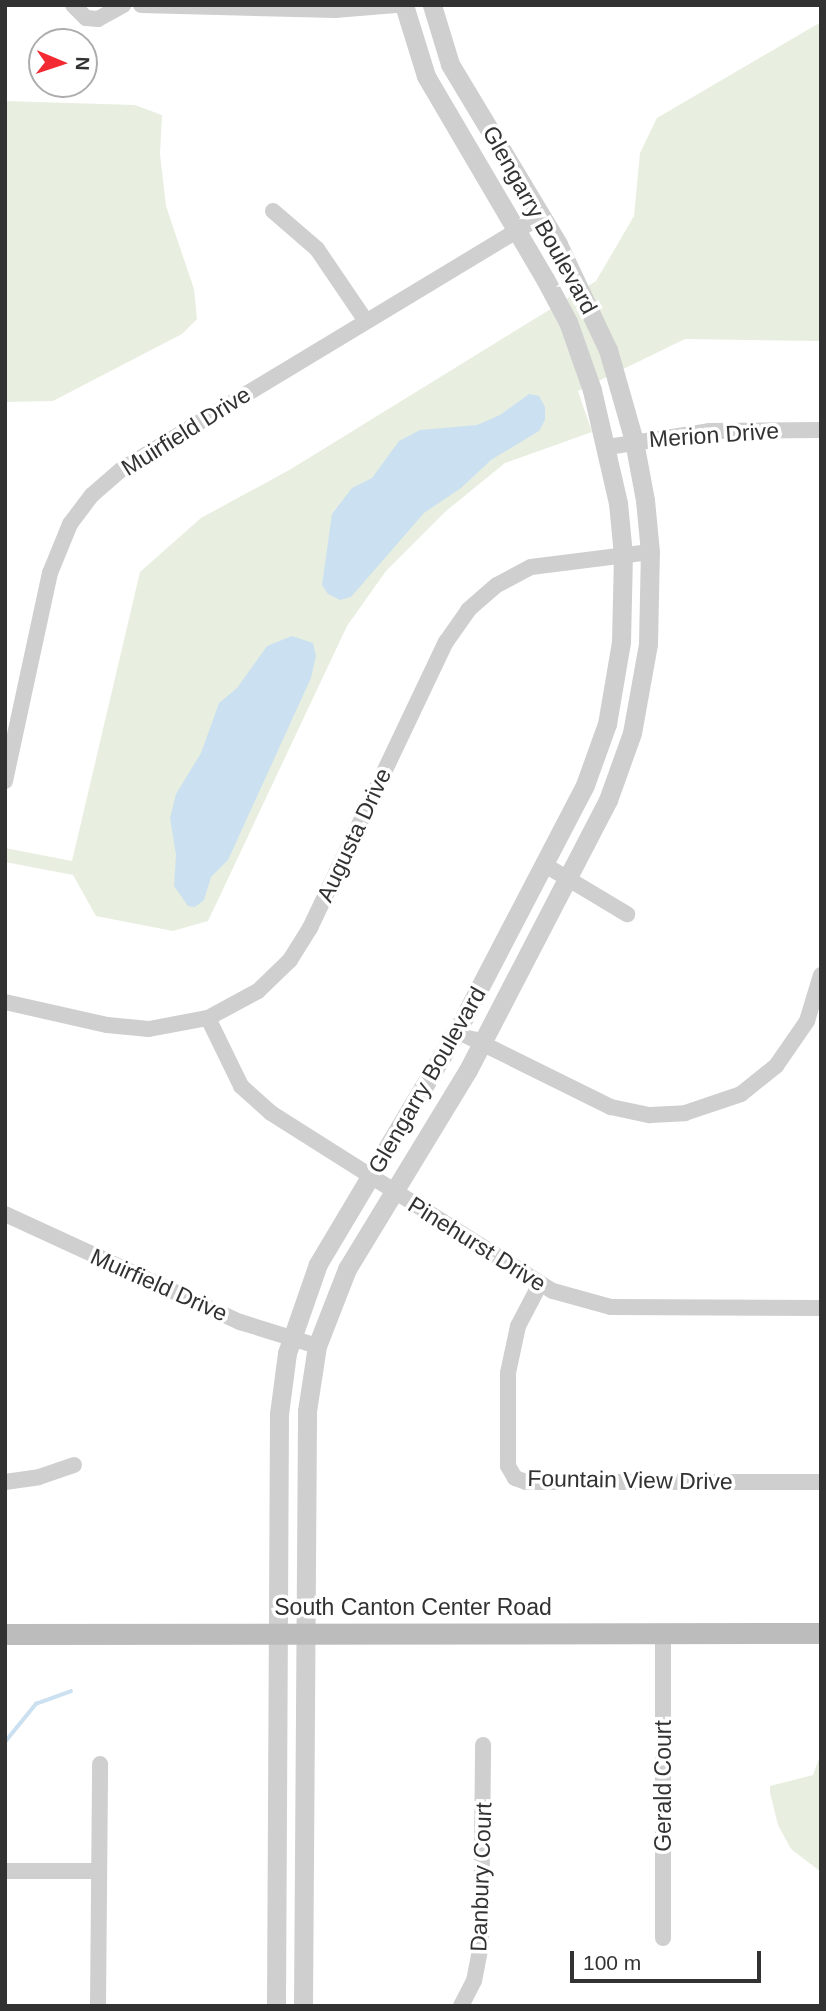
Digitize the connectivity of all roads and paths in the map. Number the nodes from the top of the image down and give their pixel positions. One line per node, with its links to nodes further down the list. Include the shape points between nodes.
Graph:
1 (73, 5): 2 (street, via 86,18 98,19)
2 (123, 5)
3 (141, 5): 4 (street, via 335,10)
4 (396, 5)
5 (404, 5): 9 (street, Glengarry Boulevard, via 426,76)
6 (432, 5): 8 (street, Glengarry Boulevard, via 450,64)
7 (273, 211): 10 (street, via 317,249)
8 (541, 216): 9 (street, Muirfield Drive); 12 (street, Glengarry Boulevard, via 593,312)
9 (517, 230): 10 (street, Muirfield Drive); 13 (street, Glengarry Boulevard, via 568,322)
10 (366, 321): 18 (street, Muirfield Drive, via 122,469 82,507 58,548 50,573)
11 (821, 430): 12 (street, Merion Drive, via 709,431)
12 (634, 441): 13 (street, Merion Drive); 14 (street, Glengarry Boulevard)
13 (608, 447): 15 (street, Glengarry Boulevard)
14 (650, 552): 15 (street, Augusta Drive); 17 (street, Glengarry Boulevard, via 648,643)
15 (623, 555): 16 (street, Glengarry Boulevard, via 621,642); 24 (street, Augusta Drive, via 531,567 497,585 468,610 446,642 299,948 258,991)
16 (607, 724): 17 (street); 19 (street, Glengarry Boulevard, via 585,785)
17 (632, 733): 20 (street, Glengarry Boulevard, via 608,800)
18 (5, 781)
19 (545, 865): 20 (street); 25 (street, Glengarry Boulevard)
20 (569, 878): 21 (street); 26 (street, Glengarry Boulevard)
21 (627, 914)
22 (821, 975): 26 (street, via 807,1021 776,1066 741,1094 699,1110 650,1115 611,1107)
23 (5, 1002): 24 (street, Augusta Drive, via 128,1028 170,1027)
24 (208, 1018): 27 (street, Pinehurst Drive, via 227,1063 251,1097)
25 (457, 1031): 26 (street); 27 (street, Glengarry Boulevard)
26 (482, 1044): 28 (street, Glengarry Boulevard)
27 (371, 1177): 28 (street, Pinehurst Drive); 32 (street, Glengarry Boulevard, via 318,1264)
28 (394, 1192): 30 (street, Pinehurst Drive); 33 (street, Glengarry Boulevard, via 347,1269)
29 (5, 1214): 32 (street, Muirfield Drive, via 240,1322)
30 (540, 1284): 31 (street, Pinehurst Drive, via 572,1299 611,1307); 38 (street, Fountain View Drive, via 518,1326 508,1373 508,1466 515,1478 526,1482)
31 (821, 1308)
32 (291, 1339): 33 (street, Muirfield Drive); 34 (street, Glengarry Boulevard, via 282,1386)
33 (317, 1346): 35 (street, Glengarry Boulevard)
34 (279, 1443): 35 (street); 39 (street, Glengarry Boulevard)
35 (307, 1443): 40 (street, Glengarry Boulevard)
36 (74, 1465): 37 (street, via 40,1477)
37 (5, 1482)
38 (821, 1482)
39 (279, 1633): 40 (main road, South Canton Center Road); 42 (main road, South Canton Center Road); 46 (street, Glengarry Boulevard)
40 (305, 1633): 43 (main road, South Canton Center Road); 47 (street, Glengarry Boulevard)
41 (821, 1633): 43 (main road, South Canton Center Road)
42 (5, 1634)
43 (663, 1634): 50 (street, Gerald Court)
44 (484, 1745): 56 (street, Danbury Court, via 481,1946 474,1981)
45 (100, 1764): 49 (street)
46 (278, 1765): 47 (street); 51 (street, Glengarry Boulevard)
47 (305, 1765): 52 (street, Glengarry Boulevard)
48 (5, 1871): 49 (street)
49 (98, 1871): 53 (street)
50 (663, 1938)
51 (276, 1940): 52 (street); 54 (street, Glengarry Boulevard)
52 (304, 1941): 55 (street, Glengarry Boulevard)
53 (97, 2006)
54 (276, 2006)
55 (303, 2006)
56 (461, 2006)

